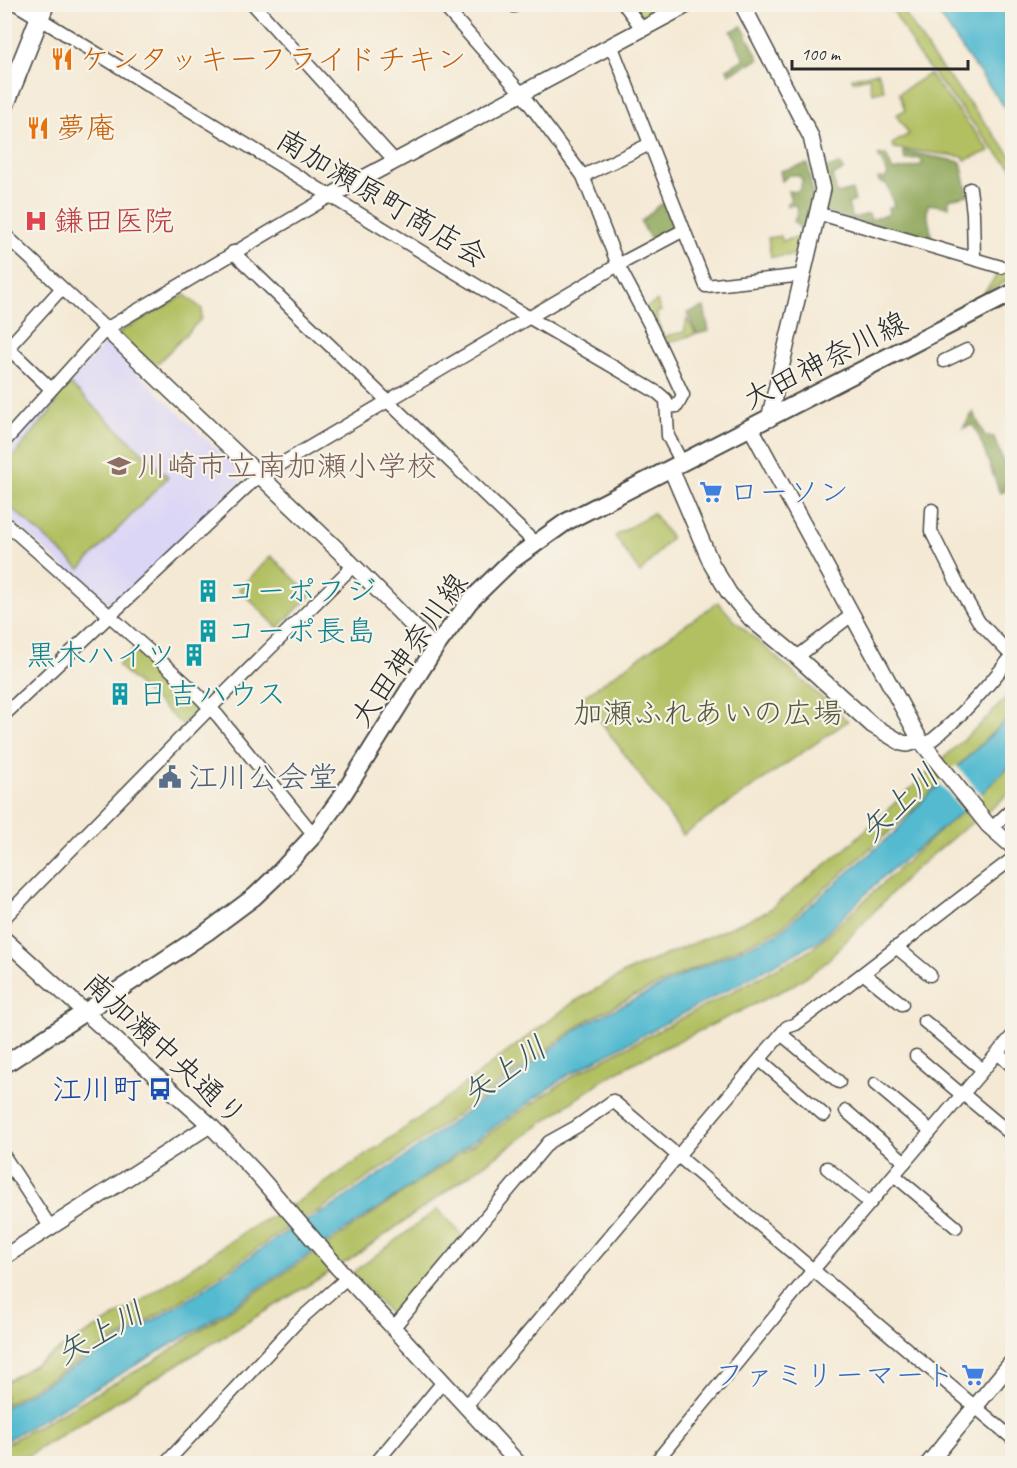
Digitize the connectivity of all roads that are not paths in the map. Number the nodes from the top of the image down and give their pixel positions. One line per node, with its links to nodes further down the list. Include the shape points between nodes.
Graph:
1 (16, 4): 9 (street, 南加瀬原町商店会)
2 (253, 4): 15 (street)
3 (442, 4): 12 (street)
4 (513, 4): 5 (street)
5 (519, 4)
6 (624, 4): 10 (street)
7 (689, 4): 10 (street)
8 (742, 4): 19 (street, via 811,137 823,189)
9 (42, 12): 13 (main road); 18 (street, 南加瀬原町商店会)
10 (643, 30): 11 (street)
11 (612, 47): 12 (street); 14 (street)
12 (522, 94): 15 (street); 16 (street)
13 (4, 107)
14 (650, 144): 16 (street); 20 (street)
15 (395, 162): 18 (street)
16 (583, 176): 24 (street)
17 (970, 189): 23 (street)
18 (330, 196): 22 (street); 29 (street, 南加瀬原町商店会)
19 (817, 213): 23 (street); 26 (street)
20 (684, 230): 24 (street); 26 (street, via 706,286)
21 (4, 234): 27 (street)
22 (233, 252): 30 (street); 35 (street)
23 (974, 259): 25 (street)
24 (618, 265): 29 (street); 36 (street, via 683,395 677,406)
25 (1001, 267)
26 (802, 275): 37 (street)
27 (62, 288): 30 (street); 31 (street)
28 (1012, 293): 37 (main road, 大田神奈川線)
29 (530, 318): 35 (street); 36 (street, 南加瀬原町商店会, via 658,393)
30 (106, 329): 34 (street); 41 (street)
31 (6, 348): 34 (street)
32 (967, 350): 33 (street)
33 (944, 362)
34 (51, 389): 39 (street)
35 (387, 401): 41 (street); 44 (street)
36 (668, 407): 40 (street, via 668,436)
37 (769, 419): 38 (main road, 大田神奈川線)
38 (751, 428): 40 (main road, 大田神奈川線); 46 (street)
39 (4, 442)
40 (677, 466): 44 (main road, 大田神奈川線, via 566,522); 50 (street, via 712,565 729,593 751,619)
41 (261, 476): 45 (street); 47 (street)
42 (932, 510): 49 (street, via 931,531 960,589 979,622)
43 (4, 522): 47 (street)
44 (536, 543): 48 (main road, 大田神奈川線, via 470,601)
45 (354, 565): 48 (street); 51 (street)
46 (853, 614): 50 (street); 53 (street)
47 (109, 617): 51 (street); 52 (street)
48 (435, 648): 56 (main road, 大田神奈川線)
49 (1012, 656): 53 (street)
50 (797, 657): 53 (street, via 872,725 902,743)
51 (210, 708): 56 (street); 59 (street)
52 (4, 715)
53 (925, 746): 55 (street)
54 (1012, 809): 55 (street)
55 (990, 826): 57 (street)
56 (314, 835): 65 (main road, 大田神奈川線, via 254,897)
57 (1012, 846)
58 (1012, 859): 61 (street)
59 (4, 918)
60 (4, 939): 65 (street, 南加瀬中央通り)
61 (896, 947): 62 (street); 63 (street)
62 (864, 974): 64 (street); 67 (street)
63 (930, 975)
64 (902, 1004)
65 (86, 1013): 72 (main road, 大田神奈川線); 80 (street, 南加瀬中央通り)
66 (924, 1021): 74 (street)
67 (781, 1034): 71 (street); 75 (street)
68 (1012, 1036): 69 (street)
69 (998, 1053): 73 (street); 74 (street)
70 (916, 1056): 77 (street)
71 (760, 1060): 79 (street); 84 (street)
72 (4, 1065)
73 (1012, 1066)
74 (983, 1070): 77 (street)
75 (839, 1082)
76 (875, 1084): 81 (street)
77 (963, 1094): 81 (street); 82 (street)
78 (846, 1111): 85 (street)
79 (824, 1115)
80 (210, 1125): 90 (street); 93 (street, 南加瀬中央通り)
81 (931, 1131): 85 (street)
82 (1012, 1135)
83 (4, 1155): 90 (street)
84 (679, 1156): 92 (street); 94 (street, via 613,1101 549,1142); 97 (street)
85 (905, 1162): 87 (street)
86 (827, 1168): 88 (street)
87 (894, 1175): 88 (street); 89 (street, via 943,1221)
88 (870, 1203): 92 (street)
89 (956, 1227)
90 (51, 1228): 91 (street)
91 (4, 1257)
92 (813, 1270): 98 (street); 103 (street)
93 (343, 1273): 94 (street, 南加瀬中央通り); 100 (street)
94 (394, 1327): 96 (street, 南加瀬中央通り)
95 (1012, 1362): 98 (street)
96 (443, 1382): 97 (street, 南加瀬中央通り); 101 (street)
97 (466, 1406): 102 (street, 南加瀬中央通り)
98 (975, 1406): 99 (street); 104 (street)
99 (1012, 1438)
100 (165, 1464)
101 (375, 1464)
102 (519, 1464)
103 (654, 1464)
104 (928, 1464)

